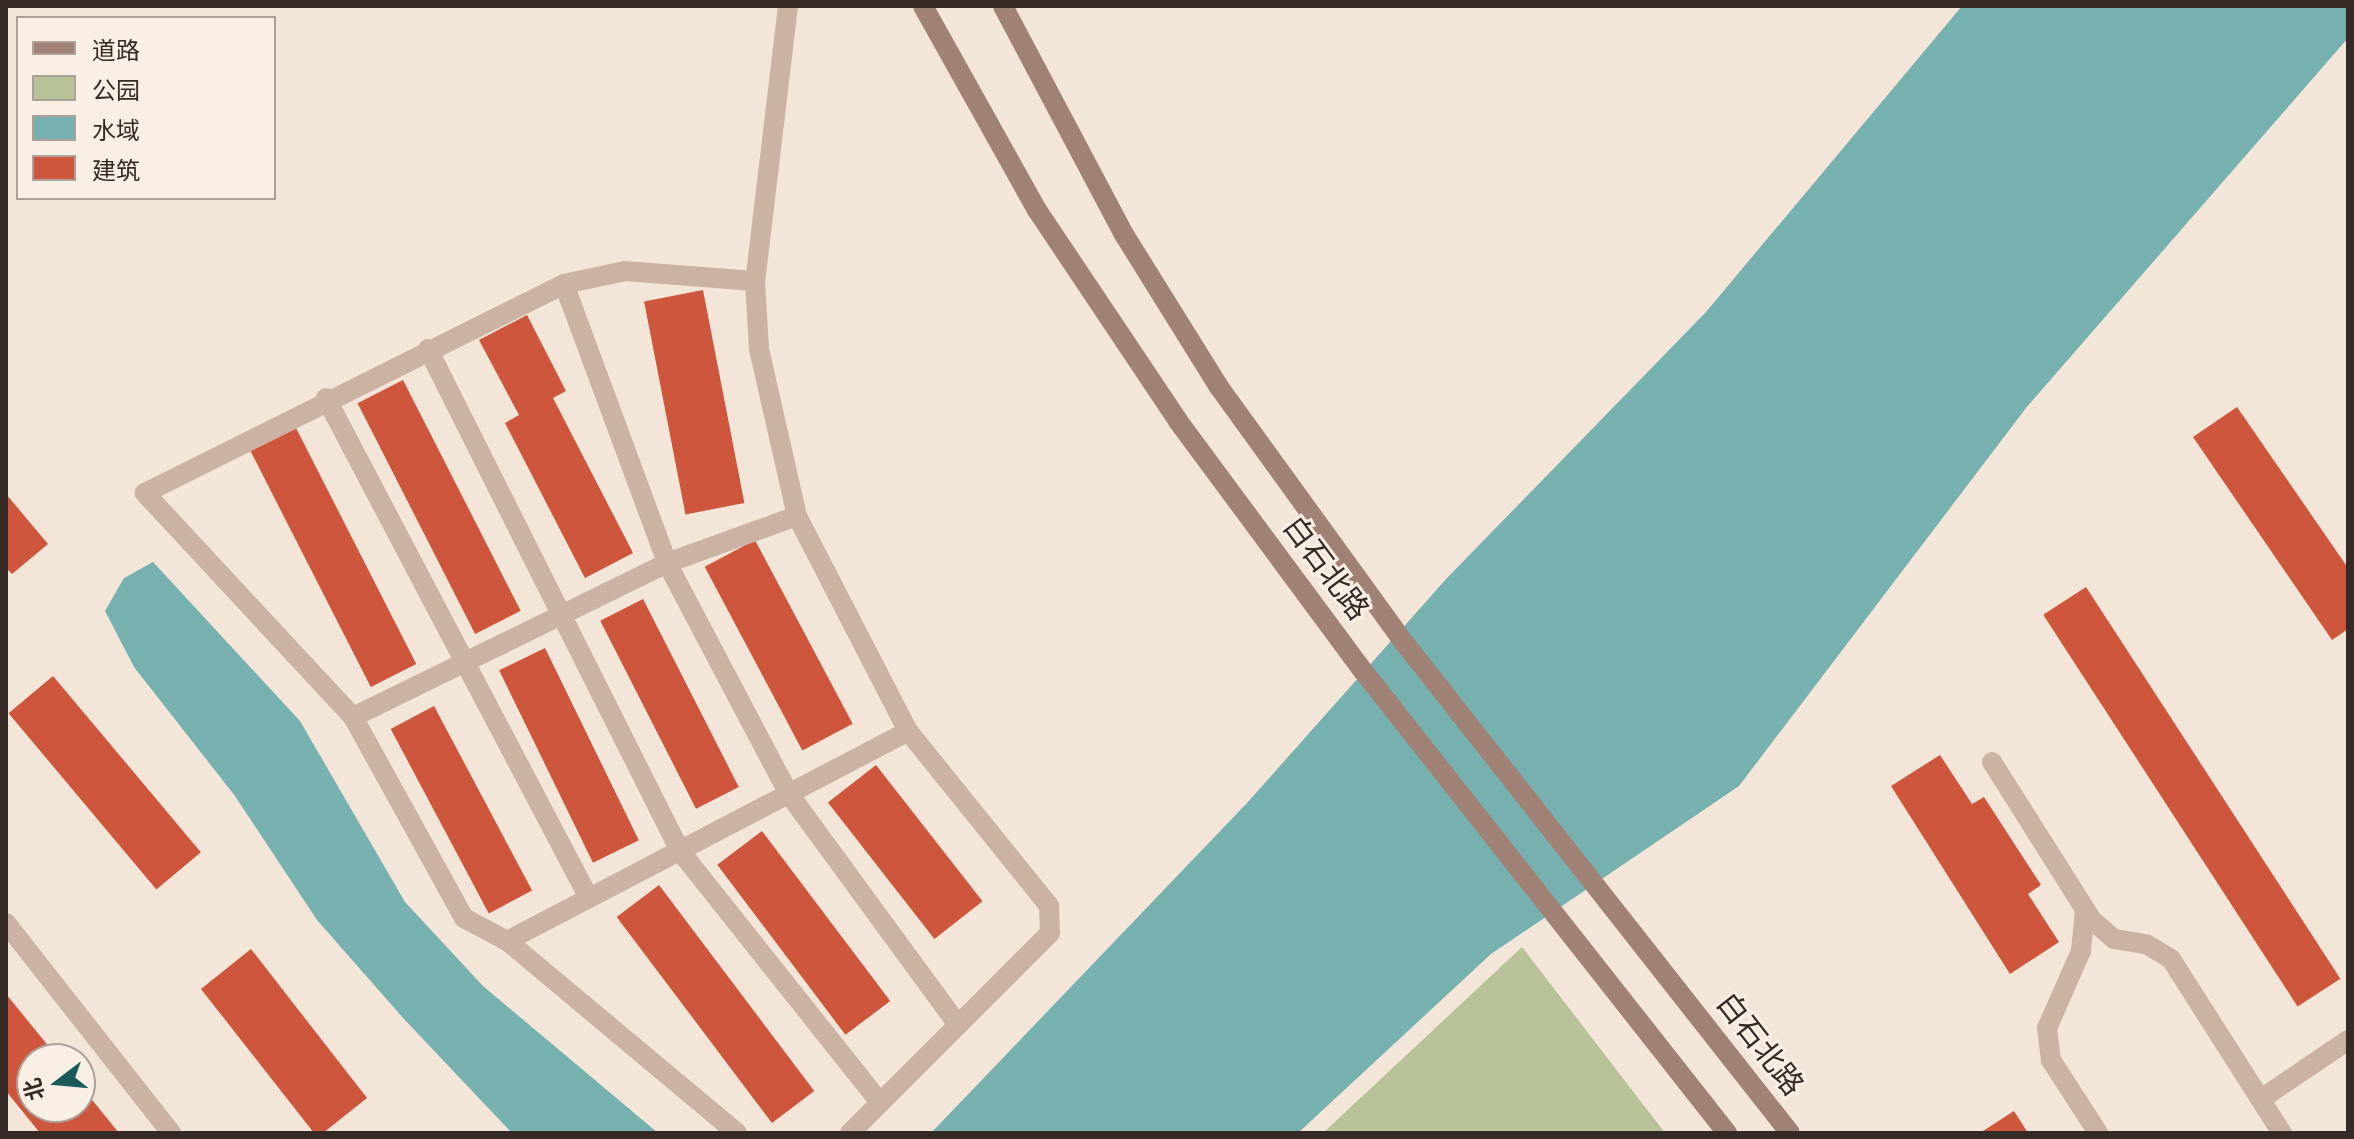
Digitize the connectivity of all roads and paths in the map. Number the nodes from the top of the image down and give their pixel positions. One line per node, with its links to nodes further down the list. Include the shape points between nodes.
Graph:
1 (788, 6): 4 (lane)
2 (923, 6): 30 (main road, 白石北路, via 1037,210 1115,330 1364,672)
3 (1003, 6): 31 (main road, 白石北路, via 1125,236 1212,374 1399,636)
4 (755, 281): 5 (lane, via 625,271); 8 (lane, via 759,349)
5 (564, 284): 6 (lane); 9 (lane)
6 (428, 349): 7 (lane); 10 (lane)
7 (326, 398): 11 (lane); 12 (lane, via 145,493)
8 (797, 516): 9 (lane); 13 (lane)
9 (667, 563): 10 (lane); 15 (lane)
10 (565, 612): 11 (lane); 16 (lane)
11 (464, 662): 12 (lane); 17 (lane)
12 (353, 717): 21 (lane, via 464,918)
13 (908, 731): 15 (lane); 23 (lane, via 1049,906 1050,933)
14 (1992, 762): 18 (lane)
15 (789, 794): 16 (lane); 23 (lane)
16 (680, 851): 17 (lane); 26 (lane)
17 (589, 898): 21 (lane)
18 (2085, 910): 20 (lane); 22 (lane)
19 (6, 923): 27 (lane)
20 (2114, 939): 22 (lane); 25 (lane, via 2146,944 2171,959)
21 (507, 941): 28 (lane)
22 (2081, 951): 32 (lane, via 2048,1038 2051,1060)
23 (958, 1025): 26 (lane)
24 (2348, 1040): 25 (lane)
25 (2261, 1099): 33 (lane)
26 (880, 1102): 29 (lane)
27 (171, 1133)
28 (737, 1133)
29 (850, 1133)
30 (1727, 1133)
31 (1790, 1133)
32 (2098, 1133)
33 (2282, 1133)

